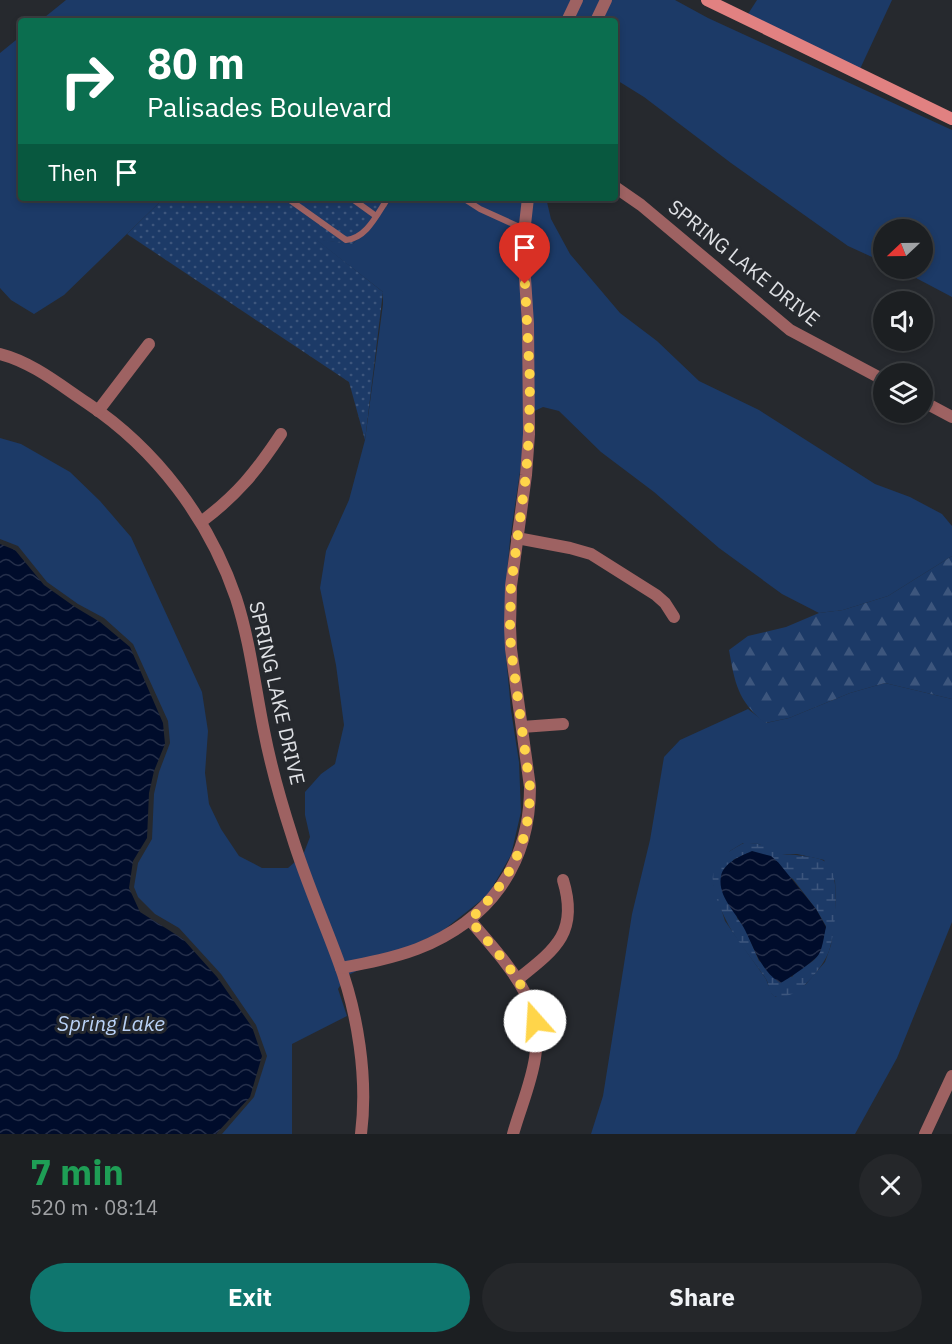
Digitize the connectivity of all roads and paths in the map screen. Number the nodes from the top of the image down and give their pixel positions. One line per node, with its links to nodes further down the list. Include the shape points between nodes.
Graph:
1 (577, 0): 4 (street)
2 (606, 0): 5 (street)
3 (707, 0): 6 (main road)
4 (568, 18)
5 (597, 18)
6 (952, 119)
7 (618, 189): 17 (street, SPRING LAKE DRIVE, via 790,330)
8 (291, 201): 13 (lane, via 346,240 363,234)
9 (355, 201): 13 (lane)
10 (386, 201): 13 (lane)
11 (468, 201): 14 (lane)
12 (528, 201): 14 (street)
13 (376, 216)
14 (525, 230): 23 (street, via 529,434)
15 (149, 344): 19 (street)
16 (0, 354): 19 (street, SPRING LAKE DRIVE, via 32,367)
17 (873, 374)
18 (933, 407): 20 (street)
19 (98, 411): 22 (street, SPRING LAKE DRIVE, via 155,460)
20 (952, 417)
21 (281, 434): 22 (street, via 246,484)
22 (201, 522): 29 (street, SPRING LAKE DRIVE, via 224,565 236,599 280,797 305,877)
23 (517, 538): 24 (street, via 591,554 656,595); 26 (street, via 510,626)
24 (674, 617)
25 (562, 724): 26 (street)
26 (522, 727): 28 (street, via 530,787 525,838 504,883)
27 (563, 880): 30 (street, via 569,900 563,935 544,958)
28 (470, 920): 29 (street, via 415,949); 30 (street)
29 (341, 968): 32 (street, SPRING LAKE DRIVE, via 362,1067)
30 (518, 979): 33 (street, via 533,1009 536,1045 532,1073)
31 (952, 1076): 34 (street)
32 (362, 1134)
33 (513, 1134)
34 (925, 1134)

